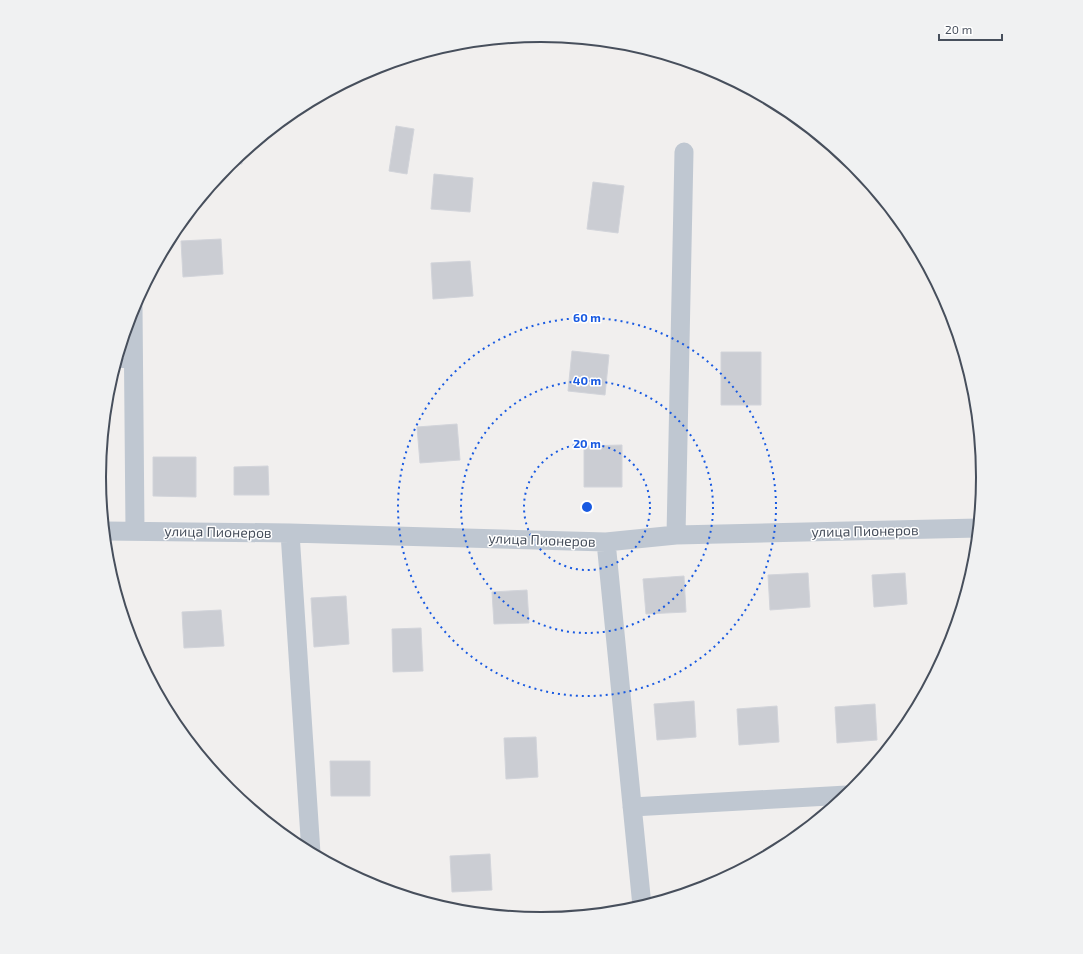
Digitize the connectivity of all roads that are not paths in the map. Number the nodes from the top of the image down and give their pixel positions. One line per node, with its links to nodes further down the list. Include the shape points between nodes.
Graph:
1 (684, 152): 8 (street)
2 (128, 344): 3 (street)
3 (125, 363): 6 (street)
4 (974, 528): 8 (street, улица Пионеров)
5 (110, 530): 6 (street, улица Пионеров)
6 (135, 530): 7 (street, улица Пионеров)
7 (290, 533): 9 (street, улица Пионеров); 12 (street)
8 (676, 536): 9 (street, улица Пионеров)
9 (606, 542): 11 (street)
10 (837, 796): 11 (street)
11 (632, 807): 13 (street)
12 (312, 846)
13 (641, 900)

